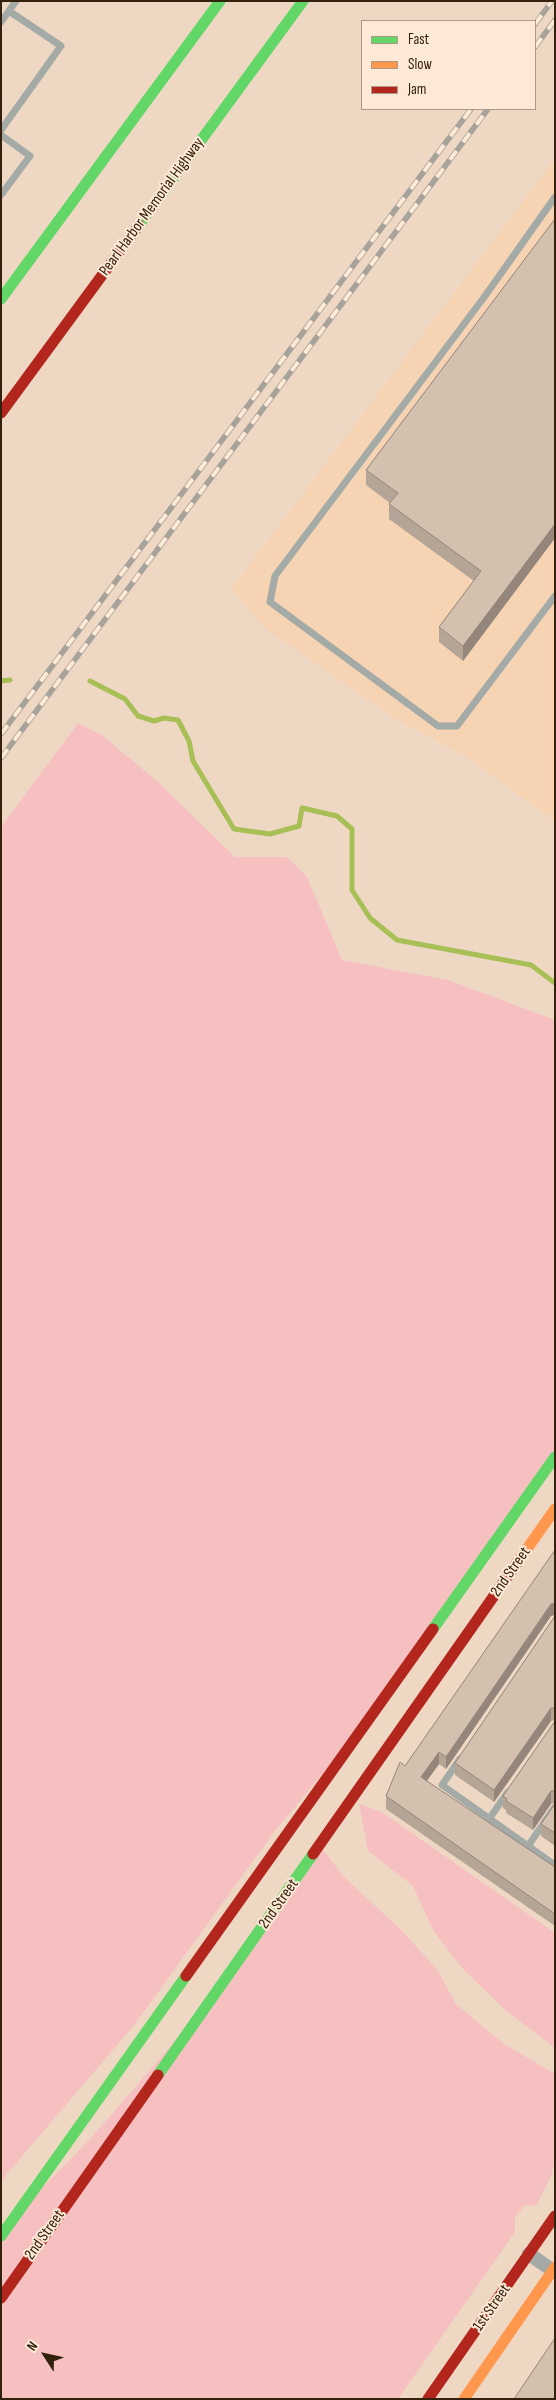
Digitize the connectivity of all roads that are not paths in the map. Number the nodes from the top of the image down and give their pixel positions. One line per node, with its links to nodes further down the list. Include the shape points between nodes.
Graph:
1 (16, 1): 4 (lane)
2 (220, 1): 10 (main road)
3 (303, 1): 11 (main road, Pearl Harbor Memorial Highway)
4 (9, 11): 5 (lane); 6 (lane, via 61,46)
5 (1, 22)
6 (1, 130)
7 (1, 135): 8 (lane, via 30,156)
8 (1, 195)
9 (555, 197): 12 (lane, via 485,296 275,576 270,602 438,726 457,726)
10 (1, 299)
11 (1, 413)
12 (555, 596)
13 (555, 1457): 22 (main road, 2nd Street)
14 (555, 1509): 25 (main road, 2nd Street)
15 (464, 1754): 18 (lane, via 442,1785)
16 (511, 1787): 18 (lane)
17 (555, 1807): 19 (lane)
18 (489, 1819): 19 (lane)
19 (528, 1846): 20 (lane)
20 (555, 1865)
21 (555, 2217): 23 (main road, 1st Street)
22 (1, 2236)
23 (529, 2254): 24 (street); 26 (main road, 1st Street)
24 (554, 2270): 27 (main road, 1st Street)
25 (1, 2298)
26 (428, 2399)
27 (464, 2399)

